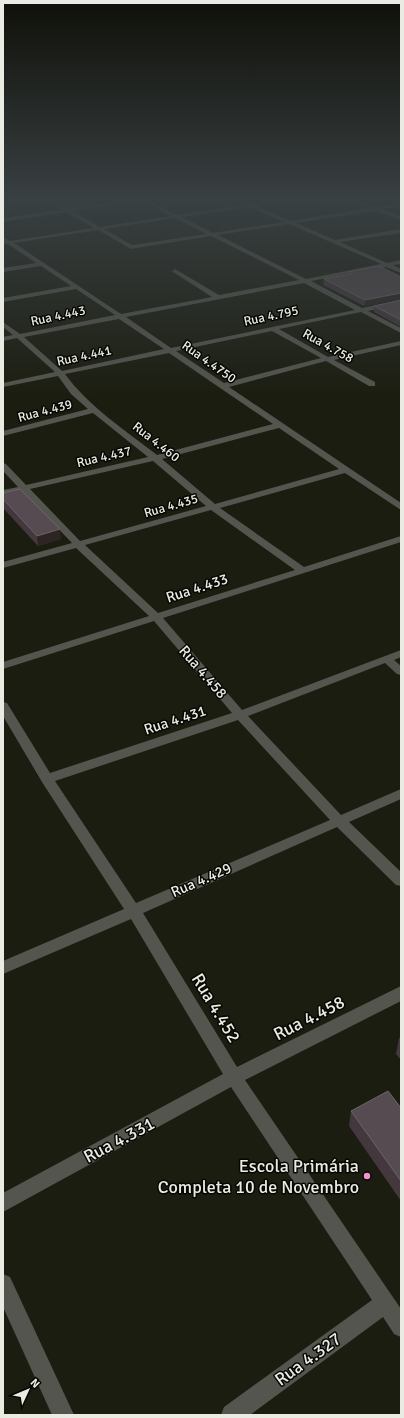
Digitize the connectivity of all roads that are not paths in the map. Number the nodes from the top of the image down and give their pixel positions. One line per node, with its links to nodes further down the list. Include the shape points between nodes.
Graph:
1 (28, 266): 6 (street)
2 (45, 266): 10 (street, Rua 4.4750)
3 (276, 266): 9 (street)
4 (381, 266): 9 (street, Rua 4.443)
5 (390, 266): 8 (street)
6 (3, 270)
7 (176, 271): 11 (street)
8 (401, 271)
9 (304, 280): 11 (street, Rua 4.443); 14 (street)
10 (77, 287): 12 (street); 15 (street, Rua 4.4750)
11 (217, 297): 15 (street, Rua 4.443)
12 (3, 300)
13 (401, 302): 14 (street, Rua 4.795)
14 (359, 310): 17 (street, Rua 4.795); 18 (street)
15 (119, 316): 19 (street, Rua 4.443); 22 (street, Rua 4.4750)
16 (3, 324): 19 (street, Rua 4.460)
17 (272, 328): 22 (street, Rua 4.795); 23 (street, Rua 4.758)
18 (401, 331)
19 (19, 336): 20 (street, Rua 4.443); 24 (street, Rua 4.460)
20 (3, 339)
21 (401, 342): 23 (street)
22 (170, 350): 24 (street, Rua 4.441); 27 (street, Rua 4.4750)
23 (327, 359): 25 (street, Rua 4.758); 27 (street)
24 (60, 373): 26 (street, Rua 4.441); 28 (street, Rua 4.460, via 74,392)
25 (372, 384)
26 (3, 385)
27 (222, 386): 29 (street, Rua 4.4750)
28 (94, 410): 30 (street, Rua 4.439); 31 (street, Rua 4.460)
29 (279, 425): 31 (street, Rua 4.437); 33 (street, Rua 4.4750)
30 (3, 434)
31 (155, 458): 34 (street, Rua 4.437); 36 (street, Rua 4.460)
32 (3, 466): 34 (street, Rua 4.458)
33 (346, 470): 36 (street, Rua 4.435); 37 (street, Rua 4.4750)
34 (25, 488): 35 (street, Rua 4.437); 39 (street, Rua 4.458)
35 (3, 493)
36 (213, 507): 39 (street, Rua 4.435); 41 (street, Rua 4.460)
37 (401, 507)
38 (401, 539): 41 (street, Rua 4.433)
39 (79, 545): 40 (street, Rua 4.435); 42 (street, Rua 4.458)
40 (3, 565)
41 (302, 570): 42 (street, Rua 4.433)
42 (156, 617): 45 (street, Rua 4.433); 48 (street, Rua 4.458)
43 (401, 653): 44 (street, Rua 4.431)
44 (386, 658): 46 (street); 48 (street, Rua 4.431)
45 (3, 666)
46 (401, 672)
47 (3, 706): 49 (street, Rua 4.452)
48 (240, 715): 49 (street, Rua 4.431); 51 (street, Rua 4.458)
49 (47, 779): 53 (street, Rua 4.452)
50 (401, 794): 51 (street, Rua 4.429)
51 (338, 820): 52 (street, Rua 4.458); 53 (street, Rua 4.429)
52 (401, 881)
53 (133, 910): 54 (street, Rua 4.429); 56 (street, Rua 4.452)
54 (3, 968)
55 (401, 994): 56 (street, Rua 4.458)
56 (234, 1077): 57 (street, Rua 4.331); 59 (street, Rua 4.452)
57 (3, 1203)
58 (3, 1284): 61 (street)
59 (385, 1302): 60 (street, Rua 4.452); 62 (street, Rua 4.327)
60 (401, 1327)
61 (63, 1415)
62 (232, 1415)

